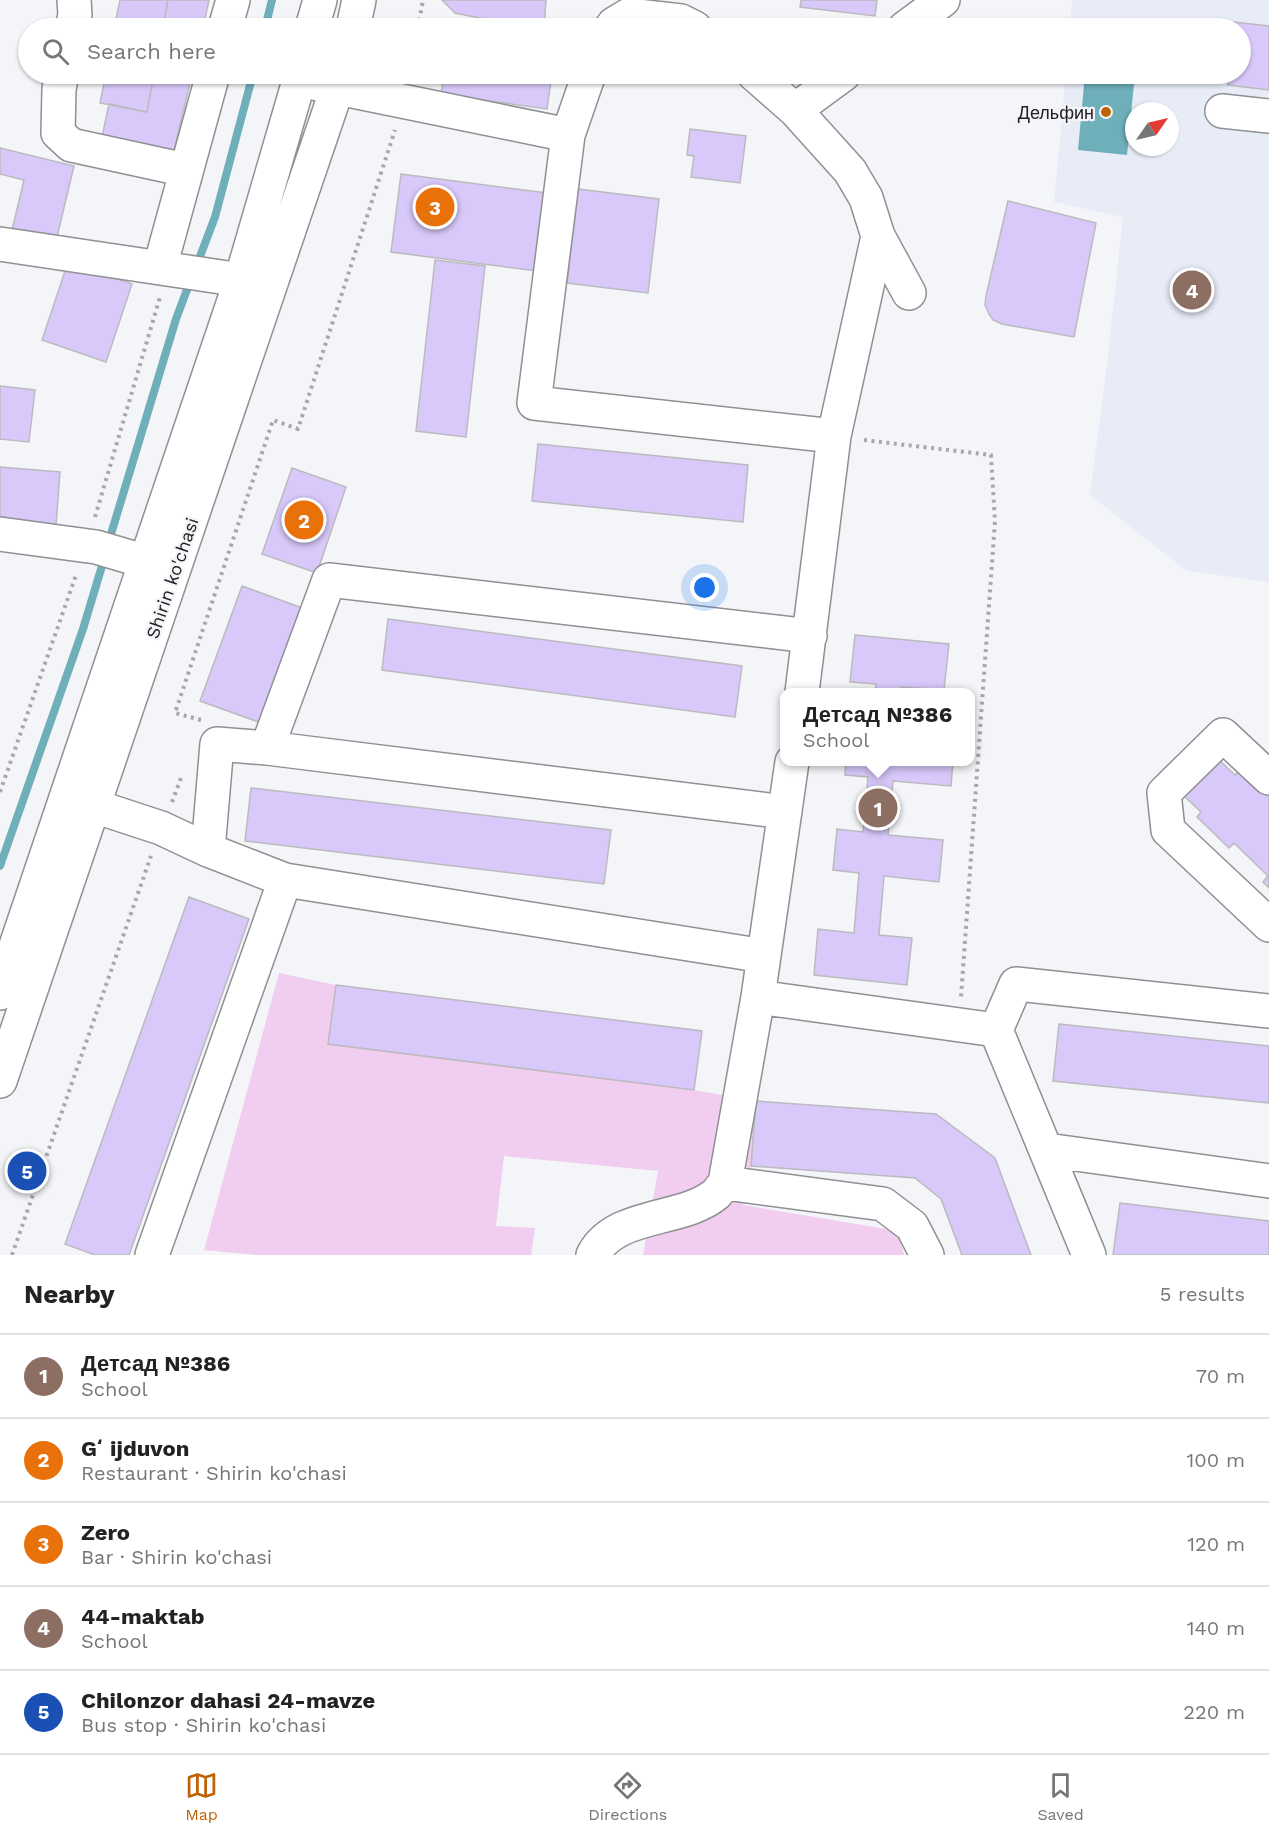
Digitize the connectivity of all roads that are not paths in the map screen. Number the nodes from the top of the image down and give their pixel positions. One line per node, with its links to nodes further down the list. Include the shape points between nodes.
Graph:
1 (75, 0): 8 (main road)
2 (233, 0): 9 (main road)
3 (320, 0): 10 (main road)
4 (359, 0): 11 (main road)
5 (944, 0): 12 (main road)
6 (623, 14): 7 (main road)
7 (686, 16)
8 (74, 18)
9 (228, 18)
10 (315, 18)
11 (355, 18)
12 (919, 18)
13 (60, 84): 25 (main road, via 58,133 71,145)
14 (210, 84): 25 (main road)
15 (298, 84): 29 (main road, Shirin ko'chasi)
16 (339, 84): 29 (main road, Shirin ko'chasi)
17 (353, 84): 24 (main road)
18 (586, 84): 24 (main road)
19 (765, 84): 21 (main road)
20 (830, 84): 21 (main road)
21 (795, 110): 26 (main road, via 850,171 866,198)
22 (1222, 111): 23 (main road)
23 (1269, 116)
24 (568, 135): 31 (main road, via 534,403)
25 (186, 170): 28 (main road)
26 (878, 236): 30 (main road); 31 (main road)
27 (0, 244): 28 (main road)
28 (164, 268): 29 (main road)
29 (255, 284): 33 (main road, Shirin ko'chasi); 39 (main road, Shirin ko'chasi)
30 (909, 293)
31 (834, 436): 34 (main road)
32 (0, 534): 33 (main road)
33 (112, 552): 45 (main road, Shirin ko'chasi)
34 (810, 636): 35 (main road); 36 (main road, via 329,580)
35 (803, 688)
36 (267, 748): 40 (main road); 41 (main road, via 217,744)
37 (791, 766): 40 (main road)
38 (1269, 778): 43 (main road, via 1223,735 1164,793 1168,830)
39 (94, 806): 41 (main road, via 161,828); 49 (main road, Shirin ko'chasi)
40 (785, 813): 44 (main road)
41 (208, 850): 42 (main road)
42 (285, 880): 44 (main road); 53 (main road)
43 (1269, 925)
44 (764, 956): 46 (main road)
45 (0, 993)
46 (758, 997): 48 (main road); 52 (main road)
47 (1269, 1011): 48 (main road, via 1016,984)
48 (996, 1030): 50 (main road)
49 (0, 1081)
50 (1047, 1149): 51 (main road); 56 (main road)
51 (1269, 1181)
52 (725, 1183): 54 (main road, via 702,1202 620,1229 604,1238); 55 (main road, via 883,1204 912,1226)
53 (152, 1255)
54 (593, 1255)
55 (927, 1255)
56 (1089, 1255)

